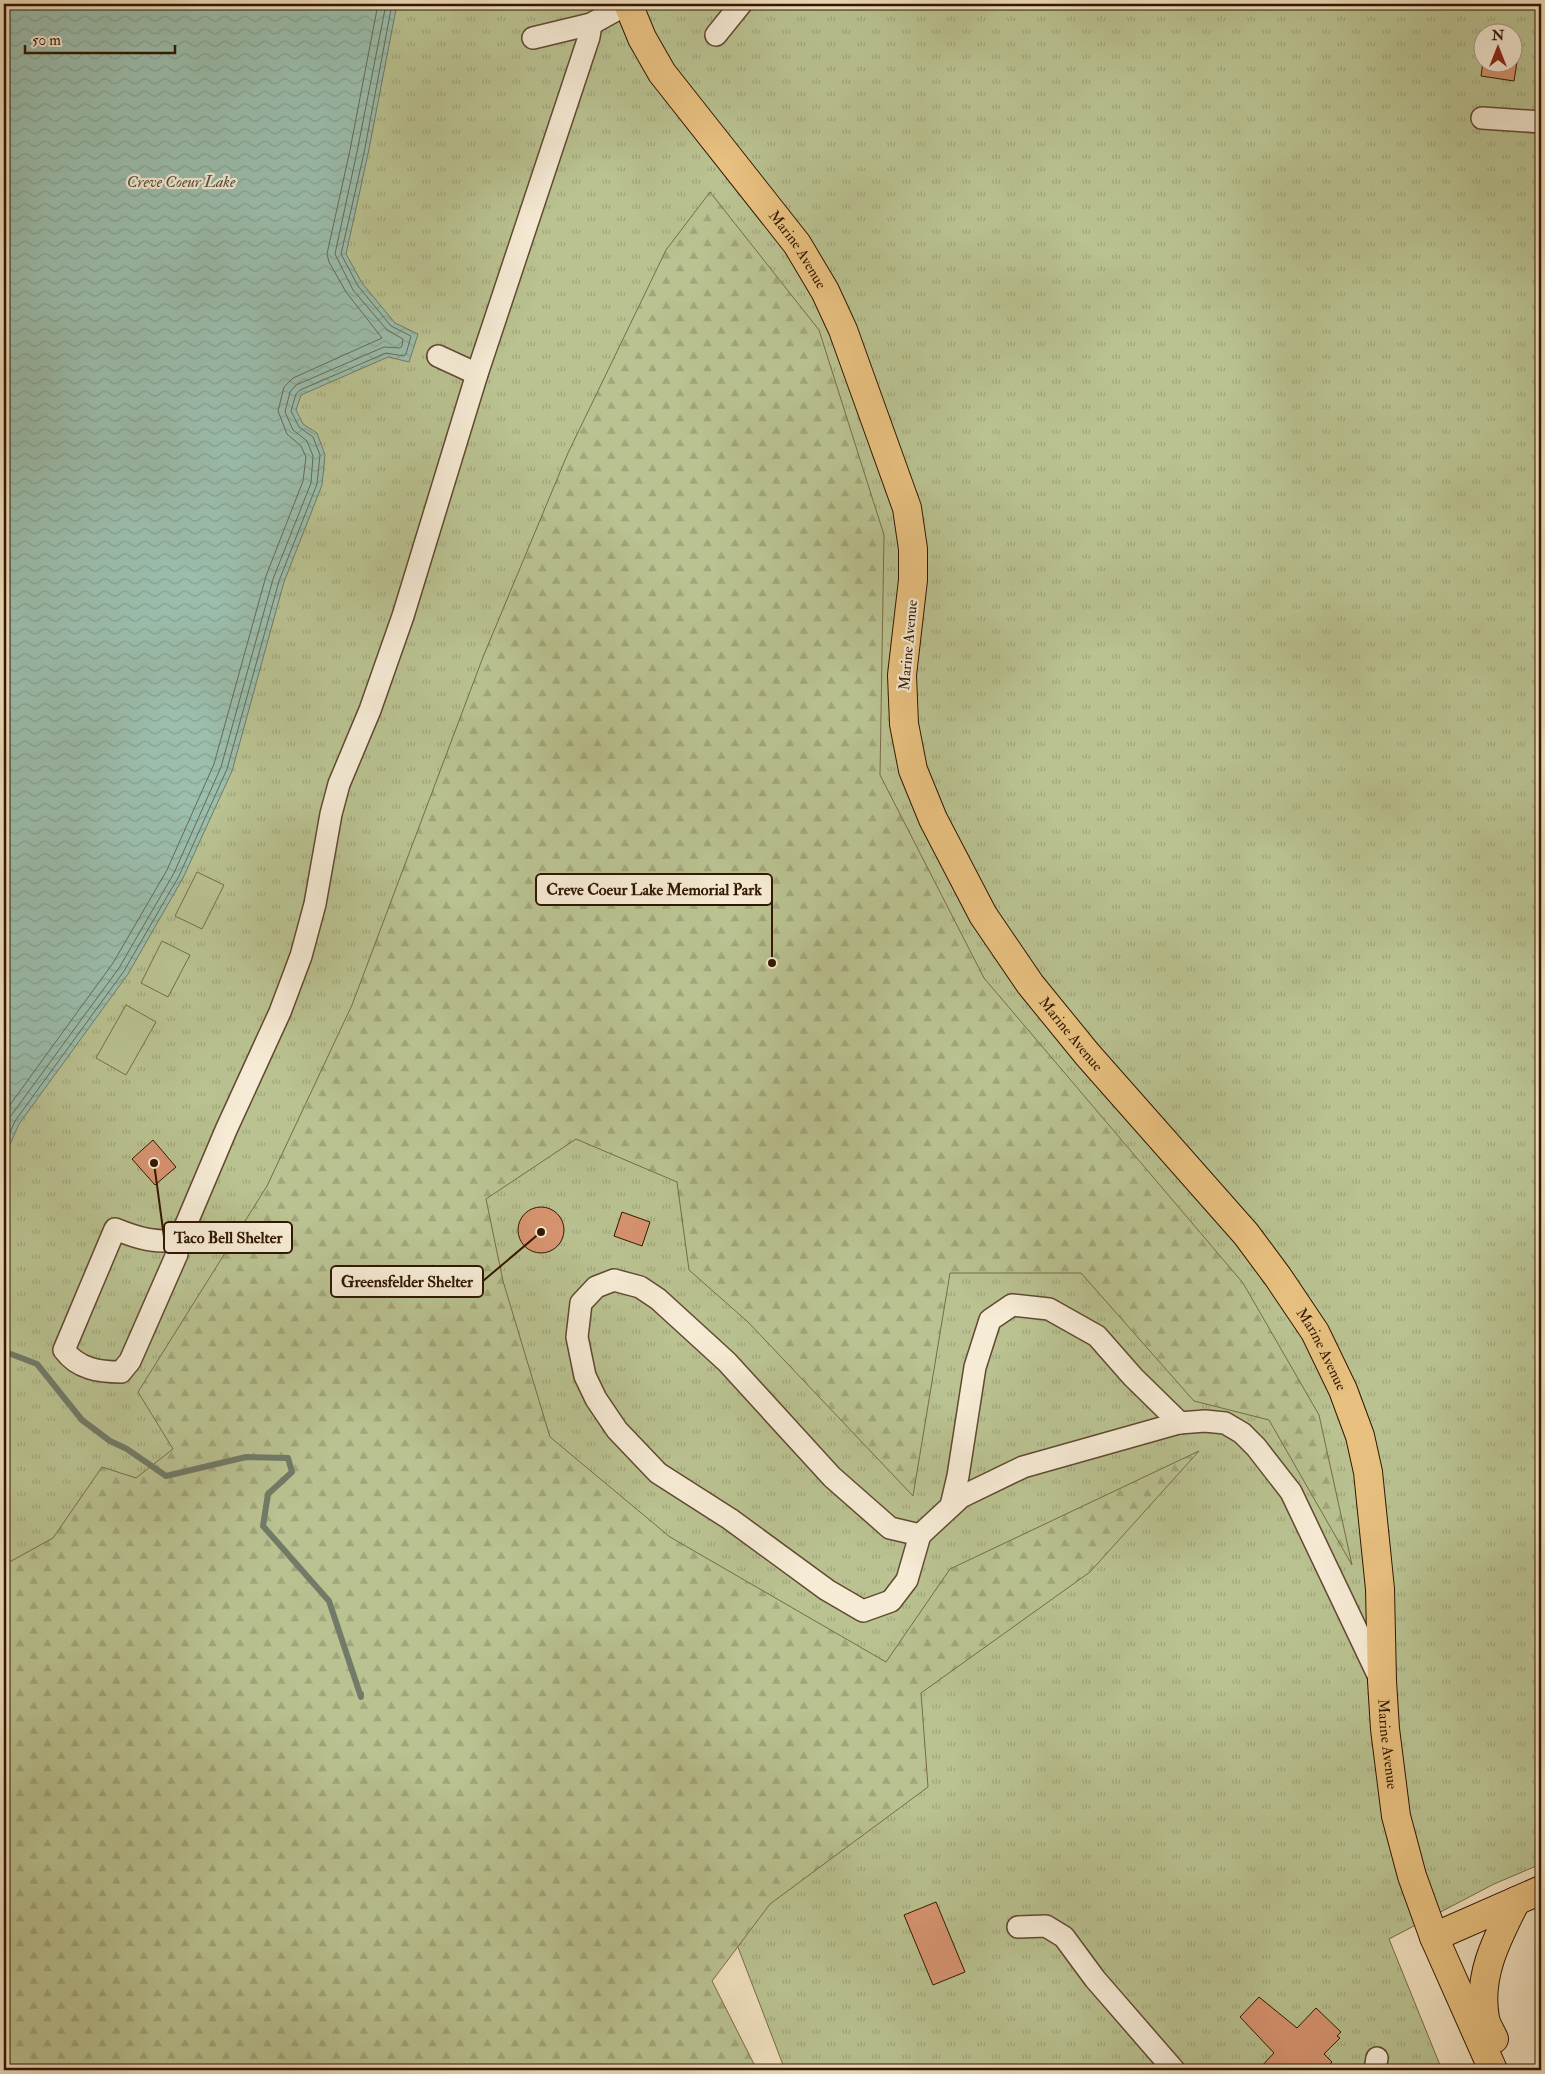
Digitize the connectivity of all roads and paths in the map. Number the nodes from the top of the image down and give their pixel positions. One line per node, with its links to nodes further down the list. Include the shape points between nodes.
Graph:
1 (627, 4): 3 (street); 14 (main road, Marine Avenue, via 662,73 797,244 825,291 843,330 907,508 913,549 913,580 902,675 904,724 913,770 933,819 983,914 1030,984 1087,1054 1246,1234 1315,1332 1343,1390 1360,1436 1368,1472 1380,1589)
2 (741, 4): 4 (street)
3 (591, 24): 5 (street); 9 (street)
4 (716, 35)
5 (533, 38)
6 (1482, 118): 7 (street)
7 (1541, 122)
8 (438, 356): 9 (street)
9 (477, 374): 10 (street, via 403,616 370,710 339,784 316,904 301,956 280,1012)
10 (178, 1241): 10 (street, via 153,1242 115,1229 64,1350 71,1359 93,1370 121,1372 130,1361 154,1310 177,1254)
11 (1180, 1423): 12 (street, via 1023,1467 961,1497); 12 (street, via 1097,1336 1049,1308 1012,1305 990,1320 976,1367); 14 (street, via 1225,1423 1256,1446 1291,1492)
12 (951, 1506): 13 (street)
13 (920, 1535): 13 (street, via 890,1528 832,1477 727,1362 658,1299 640,1287 614,1280 596,1287 581,1303 577,1337 585,1376 617,1430 658,1473 730,1519 827,1590 863,1611 891,1601 907,1580)
14 (1382, 1681): 18 (main road, Marine Avenue, via 1396,1816 1412,1876)
15 (1541, 1890): 16 (main road)
16 (1516, 1901): 18 (main road); 21 (main road, via 1487,1964 1484,1995 1485,2019)
17 (1018, 1927): 19 (street, via 1046,1926 1064,1937 1095,1979)
18 (1434, 1937): 20 (main road, Marine Avenue)
19 (1174, 2070)
20 (1493, 2070)
21 (1507, 2070)

